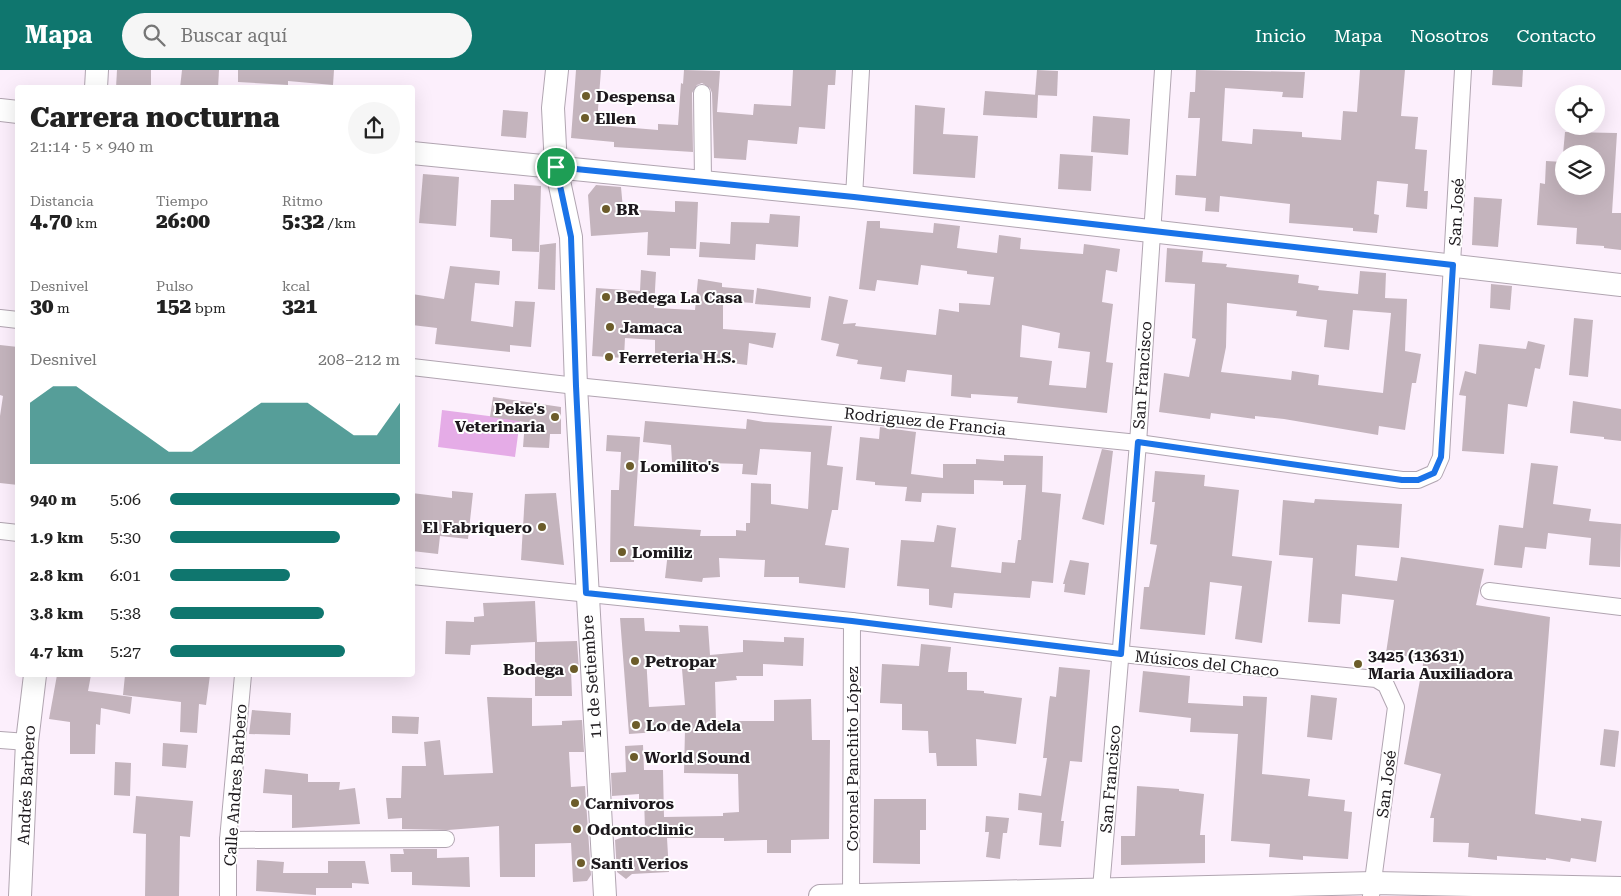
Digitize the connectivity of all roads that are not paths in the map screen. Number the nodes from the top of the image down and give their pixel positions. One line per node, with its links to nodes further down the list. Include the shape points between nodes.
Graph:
1 (97, 70): 6 (main road)
2 (557, 70): 11 (main road, 11 de Setiembre, via 553,108)
3 (861, 70): 13 (street)
4 (1163, 70): 14 (street, San Francisco)
5 (1463, 70): 15 (street, San José)
6 (96, 85)
7 (702, 93): 12 (street)
8 (0, 110): 9 (main road)
9 (15, 112)
10 (415, 153): 11 (main road)
11 (556, 167): 12 (main road); 20 (main road, 11 de Setiembre, via 571,237)
12 (703, 182): 13 (main road)
13 (854, 197): 14 (main road)
14 (1153, 231): 15 (main road); 21 (street, San Francisco)
15 (1453, 265): 16 (main road); 22 (street, San José, via 1441,457)
16 (1621, 284)
17 (0, 318): 18 (street)
18 (15, 320)
19 (415, 367): 20 (street, Rodriguez de Francia)
20 (576, 386): 21 (street, Rodriguez de Francia); 27 (main road, 11 de Setiembre)
21 (1138, 442): 22 (street, Rodriguez de Francia, via 1402,480 1418,480); 30 (street, San Francisco)
22 (1434, 473)
23 (0, 531): 24 (street)
24 (15, 533)
25 (415, 576): 27 (street, Músicos del Chaco)
26 (1488, 591): 28 (street)
27 (586, 593): 29 (street, Músicos del Chaco); 44 (main road, 11 de Setiembre)
28 (1621, 607)
29 (852, 621): 30 (street, Músicos del Chaco); 41 (street, Coronel Panchito López)
30 (1121, 654): 33 (street, Músicos del Chaco); 39 (street, San Francisco)
31 (35, 677): 35 (main road, Andrés Barbero)
32 (243, 677): 37 (street, Calle Andres Barbero)
33 (1376, 679): 40 (street, San José, via 1386,685 1396,708)
34 (0, 740): 35 (street)
35 (27, 742): 42 (main road, Andrés Barbero)
36 (446, 839): 37 (street)
37 (228, 840): 43 (street, Calle Andres Barbero)
38 (1621, 888): 40 (main road)
39 (1101, 889): 40 (main road); 41 (main road)
40 (1372, 889)
41 (852, 895): 45 (main road)
42 (20, 896)
43 (228, 896)
44 (605, 896)
45 (820, 896)

